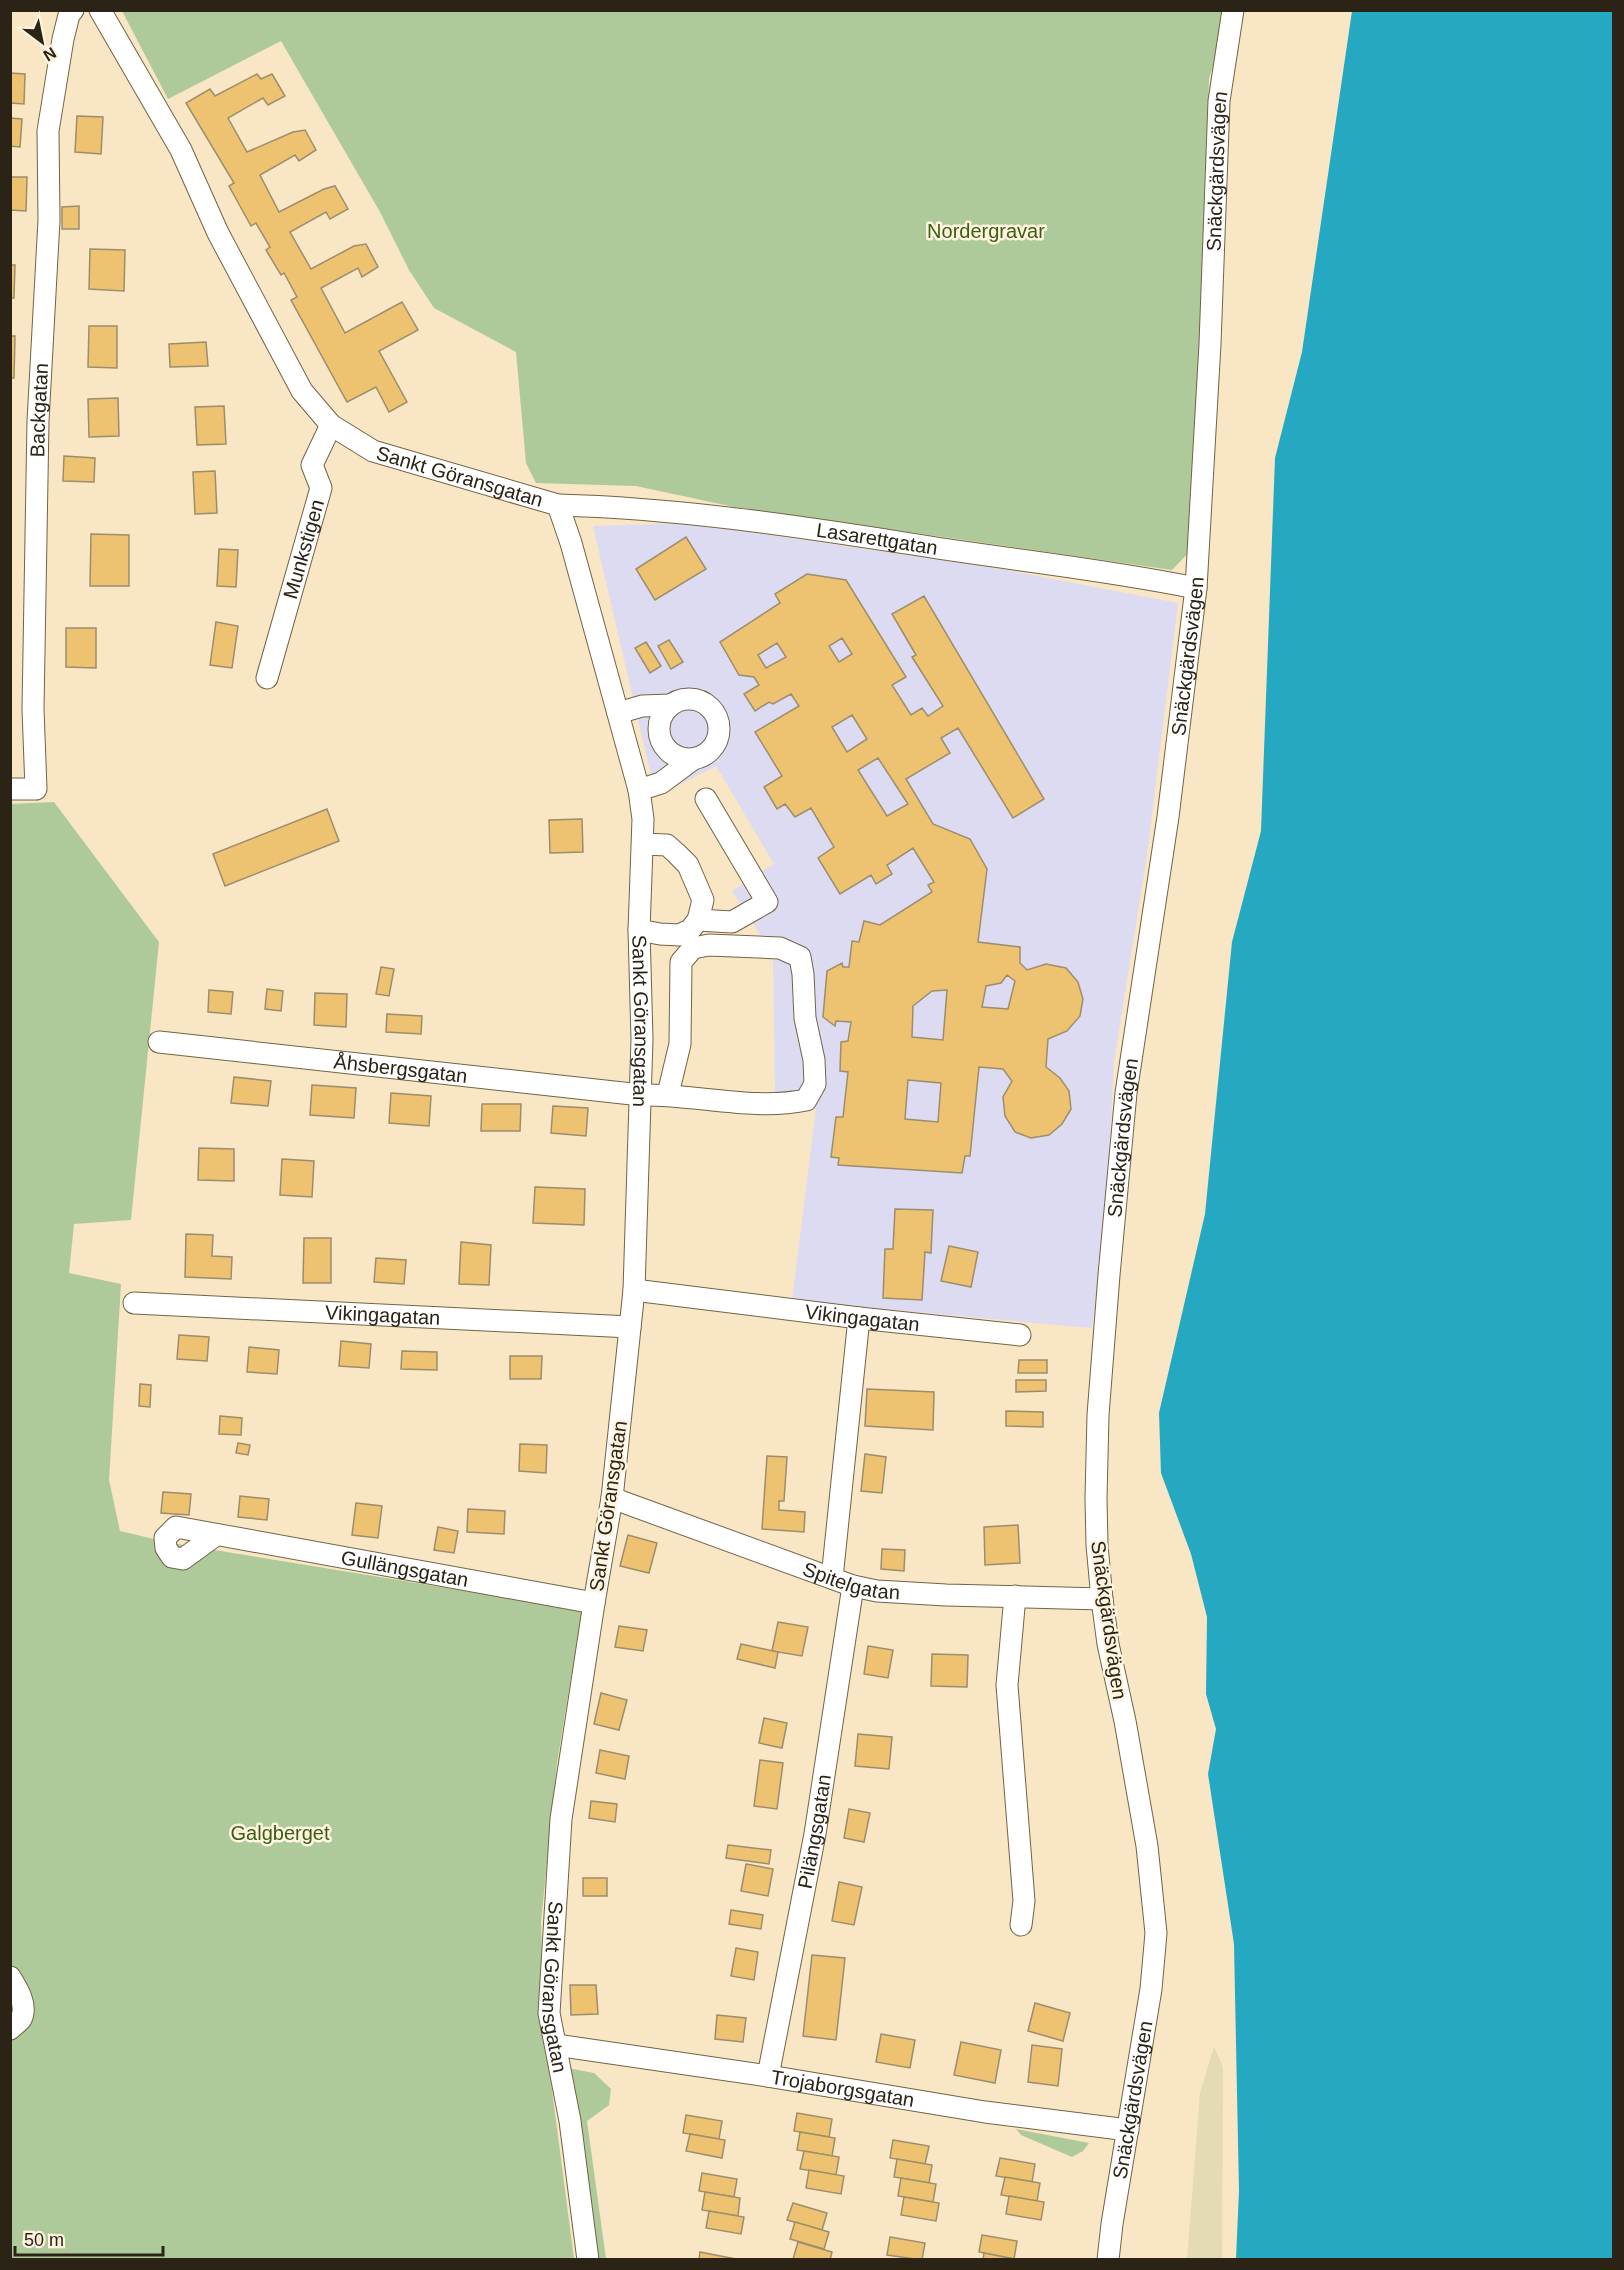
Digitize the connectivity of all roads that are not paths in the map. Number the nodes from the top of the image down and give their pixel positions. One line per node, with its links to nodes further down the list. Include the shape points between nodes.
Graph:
1 (73, 10): 11 (street, Backgatan, via 63,39 48,131 50,220 38,421 33,709 36,789)
2 (100, 10): 4 (street, Sankt Göransgatan, via 181,150 218,233 302,391)
3 (1233, 10): 6 (street, Snäckgärdsvägen, via 1219,100)
4 (331, 424): 5 (street, Sankt Göransgatan, via 373,451); 7 (street, Munkstigen, via 312,465 321,488)
5 (558, 505): 6 (street, Lasarettgatan, via 845,533 1130,574); 9 (street, Sankt Göransgatan)
6 (1196, 588): 30 (street, Snäckgärdsvägen, via 1168,817 1133,1039 1112,1240 1095,1498)
7 (267, 678)
8 (671, 705): 9 (street, via 642,706); 10 (street, via 661,717 661,740 676,758); 10 (street, via 683,699 697,699 717,715 720,735 710,753)
9 (618, 713): 12 (street, Sankt Göransgatan)
10 (692, 760): 12 (street, via 661,783)
11 (10, 789)
12 (639, 790): 14 (street, Sankt Göransgatan)
13 (706, 799): 15 (street, via 767,902 732,922)
14 (643, 844): 15 (street, via 667,845 688,865 703,900); 16 (street, Sankt Göransgatan)
15 (698, 920): 16 (street, via 690,930 678,935)
16 (639, 930): 19 (street, Sankt Göransgatan)
17 (159, 1042): 19 (street, Åhsbergsgatan)
18 (668, 1094): 18 (street, Åhsbergsgatan, via 781,1105 807,1100 814,1084 814,1060 800,957 780,948 693,948 681,962 680,1044); 19 (street, Åhsbergsgatan)
19 (641, 1095): 20 (street, Sankt Göransgatan)
20 (634, 1290): 22 (street, Vikingagatan); 23 (street, Sankt Göransgatan)
21 (134, 1303): 23 (street, Vikingagatan)
22 (859, 1318): 24 (street, Vikingagatan); 27 (street)
23 (630, 1328): 25 (street, Sankt Göransgatan)
24 (1020, 1335)
25 (612, 1498): 27 (street, Spitelgatan); 31 (street, Sankt Göransgatan)
26 (216, 1535): 31 (street, Gullängsgatan)
27 (831, 1578): 28 (street, Spitelgatan)
28 (853, 1586): 29 (street, Spitelgatan, via 878,1591); 36 (street, Pilängsgatan, via 815,1834)
29 (1015, 1596): 30 (street, Spitelgatan); 32 (street, via 1007,1685 1024,1901)
30 (1102, 1599): 37 (street, Snäckgärdsvägen, via 1147,1846 1156,1933)
31 (594, 1603): 35 (street, Sankt Göransgatan, via 561,1819 549,2013)
32 (1020, 1925)
33 (10, 1977): 34 (street, via 19,1990 22,2007 21,2019)
34 (10, 2029)
35 (556, 2045): 36 (street, Trojaborgsgatan); 38 (street, Sankt Göransgatan)
36 (768, 2076): 37 (street, Trojaborgsgatan, via 984,2112)
37 (1128, 2130): 39 (street, Snäckgärdsvägen)
38 (588, 2259)
39 (1108, 2259)

